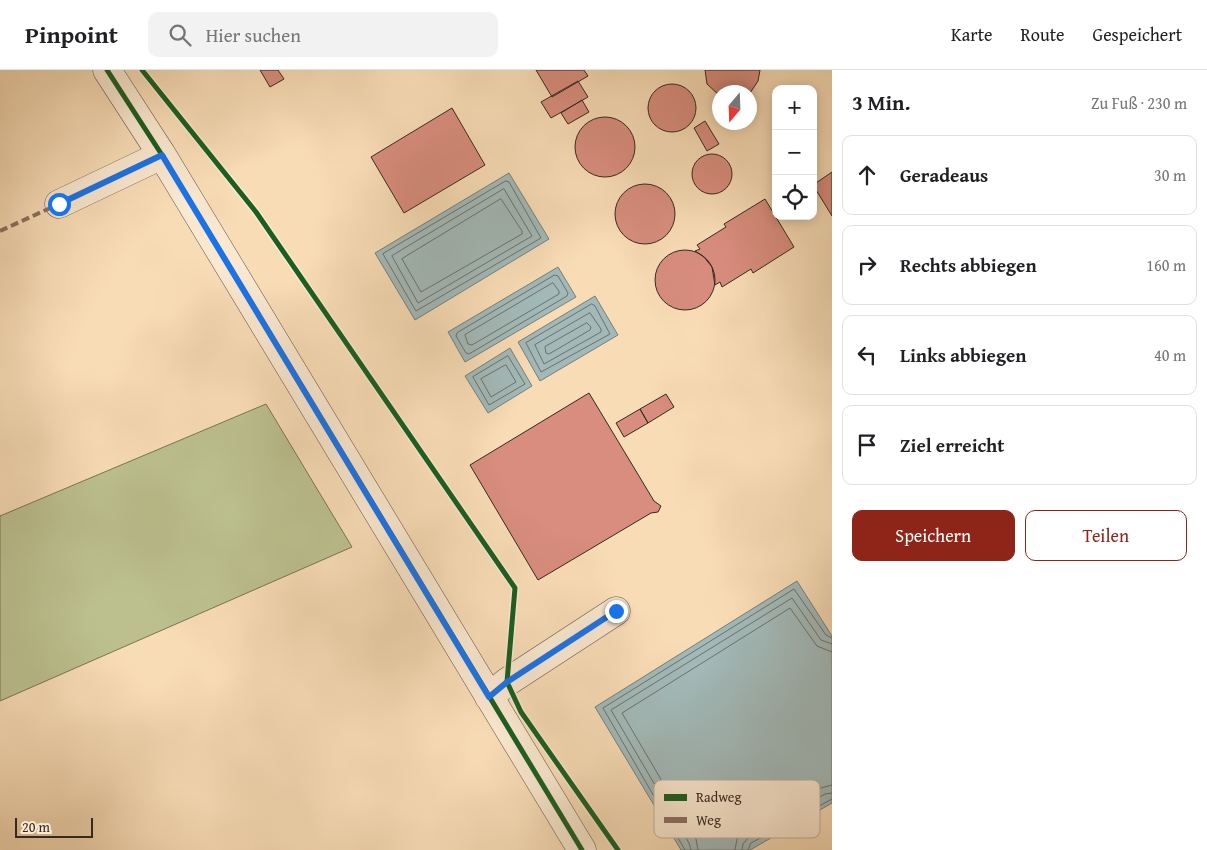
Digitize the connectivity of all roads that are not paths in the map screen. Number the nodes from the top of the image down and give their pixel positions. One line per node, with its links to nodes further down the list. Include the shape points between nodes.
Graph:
1 (107, 70): 2 (street)
2 (162, 155): 3 (street); 5 (street)
3 (59, 204)
4 (616, 611): 5 (street)
5 (489, 697): 6 (street)
6 (582, 850)

